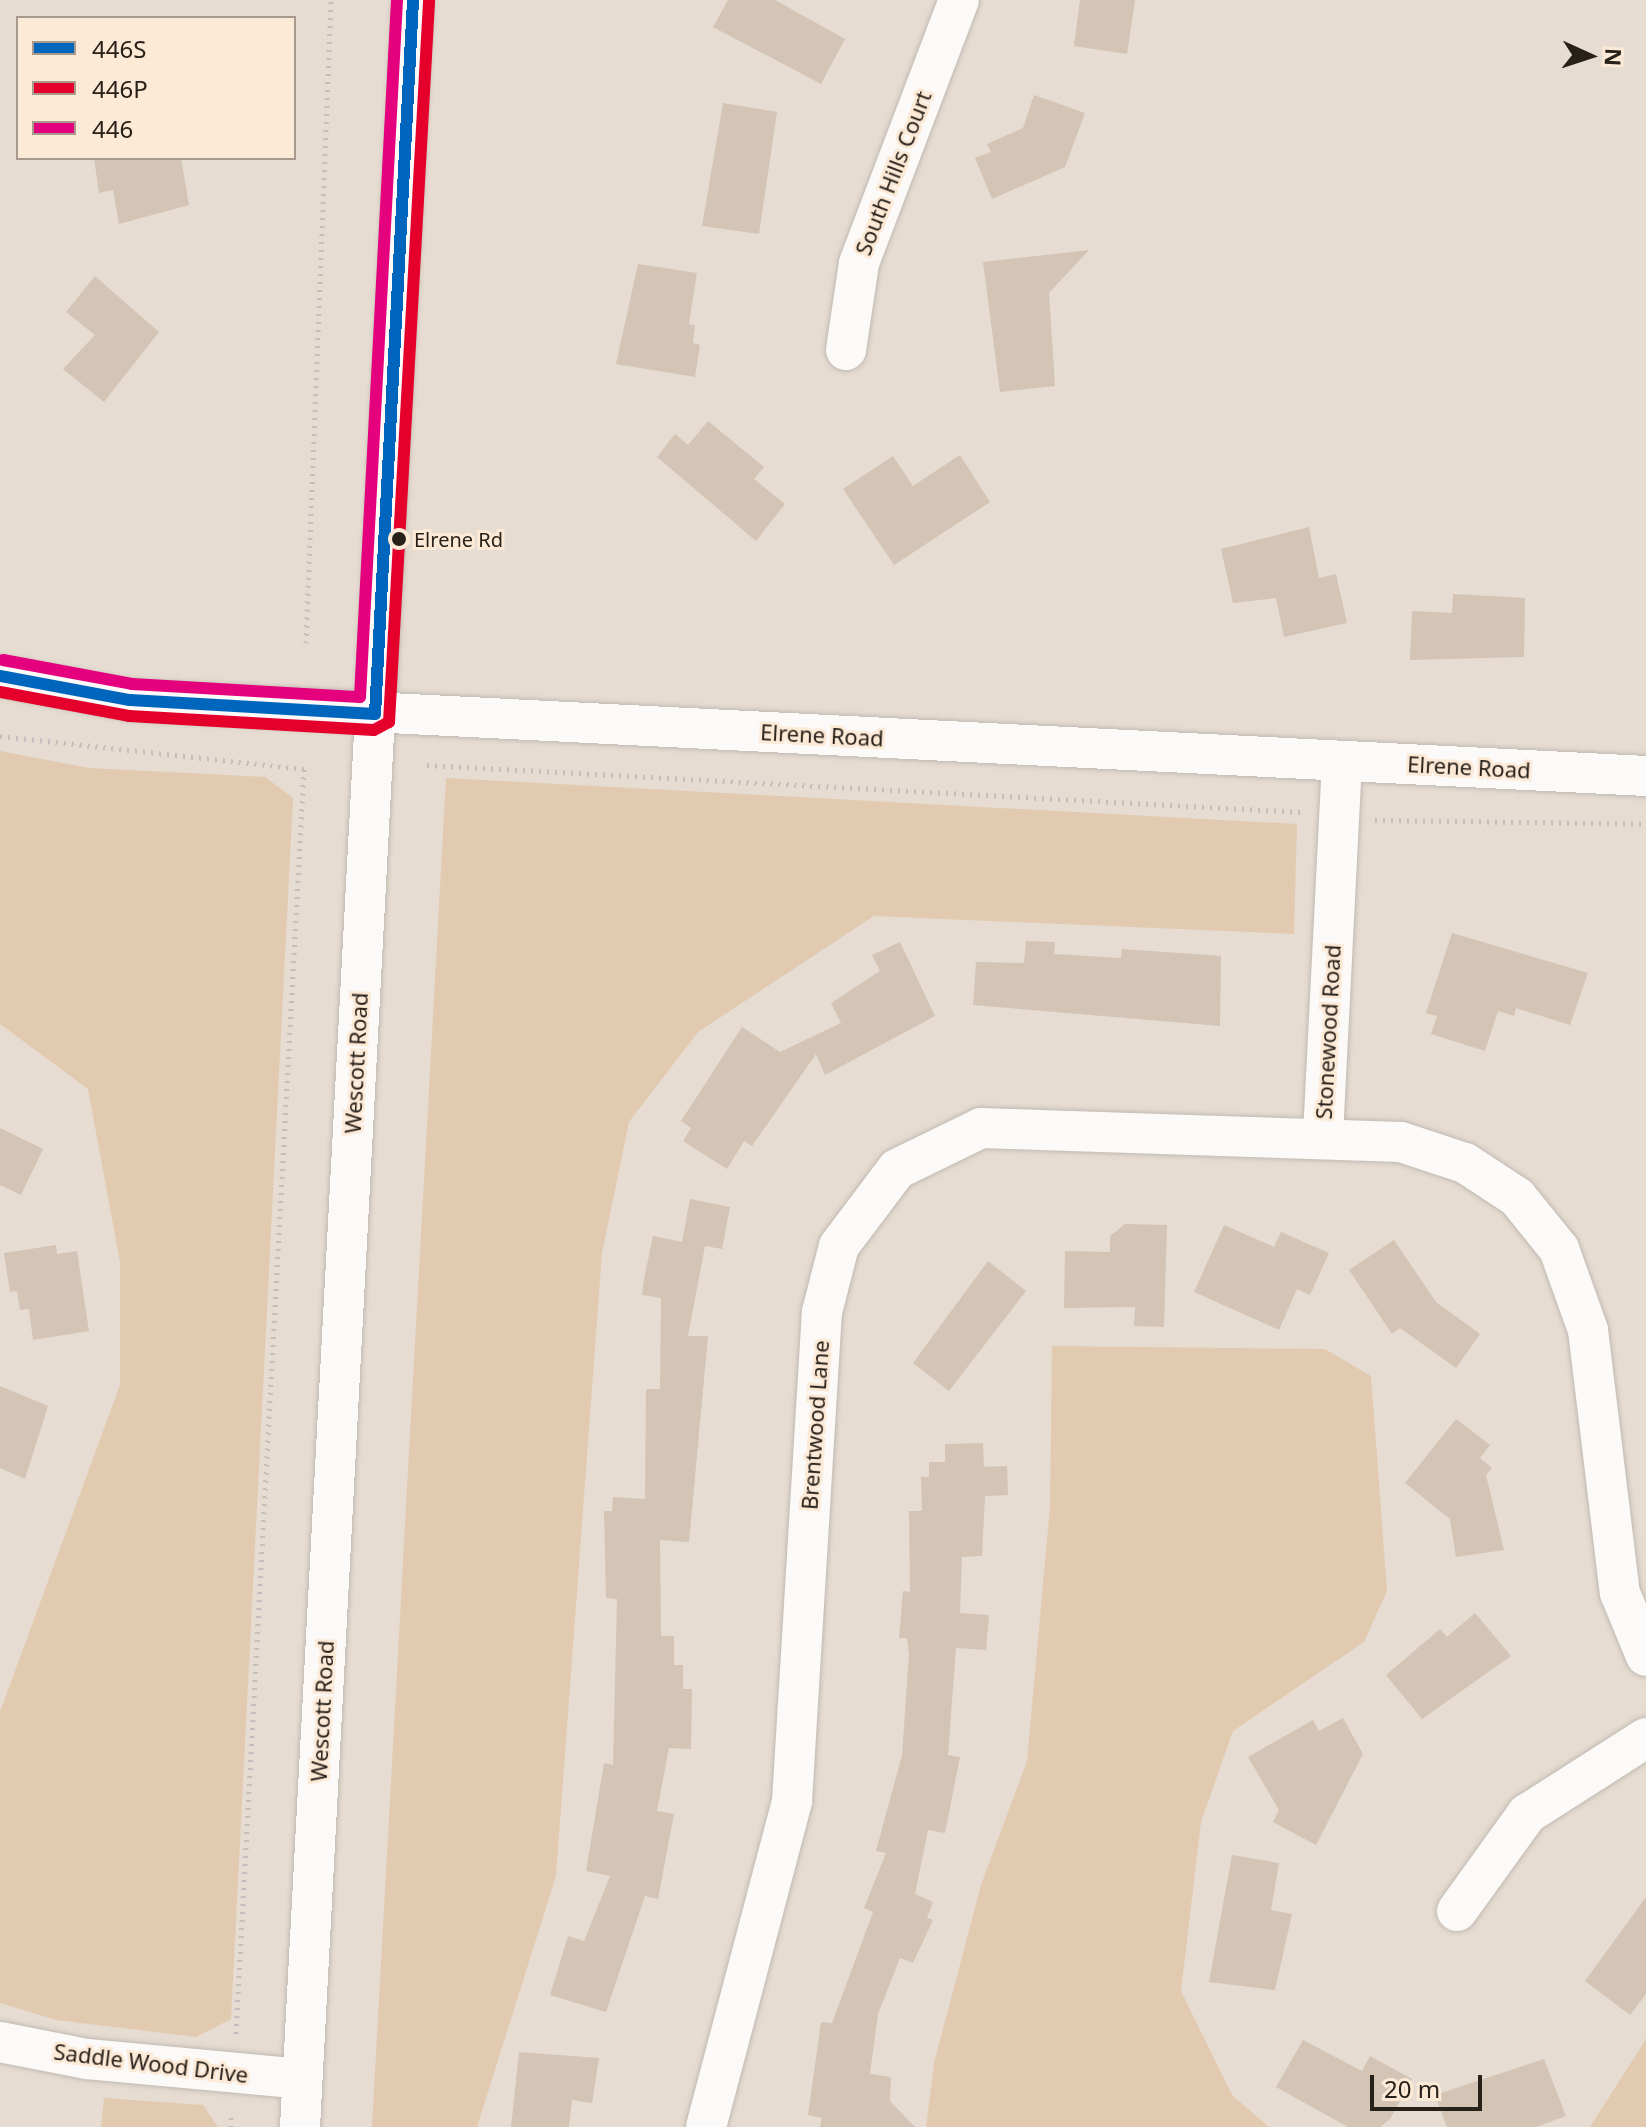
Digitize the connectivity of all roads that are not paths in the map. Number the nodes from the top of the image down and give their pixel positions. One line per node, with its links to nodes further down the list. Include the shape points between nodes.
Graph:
1 (413, 0): 5 (street, Wescott Road)
2 (959, 0): 3 (street, South Hills Court, via 859,263)
3 (846, 350)
4 (0, 676): 5 (street, Elrene Road, via 130,700)
5 (375, 714): 6 (street, Elrene Road); 13 (street, Wescott Road)
6 (1342, 761): 7 (street, Elrene Road); 8 (street, Stonewood Road)
7 (1646, 776)
8 (1323, 1136): 9 (street, Stonewood Road, via 1401,1142 1465,1163 1517,1197 1559,1249 1588,1330 1620,1593); 15 (street, Brentwood Lane, via 981,1128 897,1169 839,1246 822,1312 792,1801)
9 (1646, 1656)
10 (1646, 1738): 11 (street, via 1527,1814)
11 (1457, 1911)
12 (0, 2042): 13 (street, Saddle Wood Drive, via 233,2075)
13 (302, 2079): 14 (street, Wescott Road)
14 (300, 2127)
15 (706, 2127)

